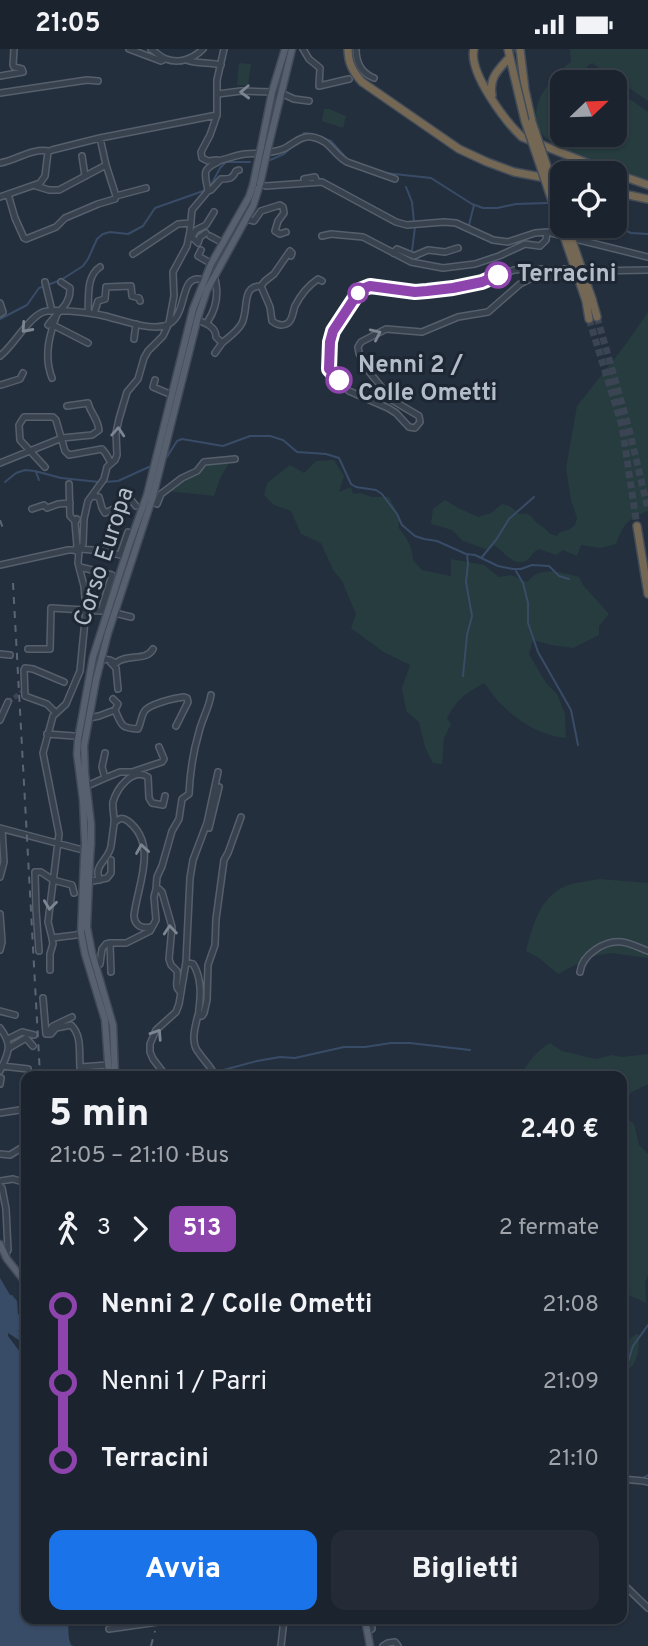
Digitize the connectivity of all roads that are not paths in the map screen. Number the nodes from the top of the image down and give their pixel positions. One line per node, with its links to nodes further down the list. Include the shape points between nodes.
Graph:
1 (14, 49): 18 (street, via 13,65 23,72)
2 (129, 49): 14 (street)
3 (152, 49): 14 (street)
4 (203, 49): 15 (street)
5 (224, 49): 17 (street)
6 (283, 49): 24 (main road, Corso Europa)
7 (295, 49): 26 (main road, Corso Europa)
8 (303, 49): 23 (street, via 320,68)
9 (348, 49): 41 (highway, via 354,73 362,82 459,149 514,171)
10 (356, 49): 19 (street, via 359,67)
11 (474, 49): 29 (highway, via 474,63)
12 (511, 49): 82 (highway, bridge, via 525,121)
13 (522, 49): 39 (highway, bridge, via 532,122)
14 (166, 59): 15 (street)
15 (187, 60): 17 (street)
16 (507, 60): 29 (highway, via 491,82)
17 (221, 65): 27 (street)
18 (0, 76)
19 (374, 78)
20 (349, 79): 23 (street)
21 (98, 81): 25 (street)
22 (310, 86): 23 (street)
23 (319, 86)
24 (272, 92): 27 (street, one-way to 27); 32 (main road, Corso Europa)
25 (0, 93)
26 (281, 93): 28 (street); 32 (main road, Corso Europa)
27 (218, 94): 30 (street)
28 (309, 101)
29 (498, 108): 46 (highway, via 522,137)
30 (217, 115): 31 (street); 35 (street, via 201,152 202,158)
31 (100, 138): 33 (street); 37 (street)
32 (265, 148): 45 (main road, Corso Europa, bridge)
33 (49, 151): 36 (street); 47 (street, via 46,176)
34 (82, 156): 40 (street)
35 (218, 161): 43 (street, via 276,151 312,137 325,141 341,158); 49 (street, via 206,170)
36 (0, 163)
37 (106, 165): 40 (street); 52 (street)
38 (239, 170): 49 (street)
39 (550, 175)
40 (85, 176): 47 (street, via 60,190)
41 (550, 178)
42 (304, 179): 44 (street, via 315,177)
43 (395, 179)
44 (317, 182): 45 (street); 59 (street, via 396,222 456,223 503,242)
45 (257, 184): 56 (main road, Corso Europa); 63 (main road, Corso Europa)
46 (648, 185)
47 (36, 186): 50 (street)
48 (146, 188): 52 (street)
49 (208, 189): 57 (street, via 192,210)
50 (8, 194): 52 (street, via 26,239); 53 (street)
51 (627, 195): 54 (highway)
52 (116, 196)
53 (0, 197)
54 (648, 199)
55 (214, 212): 60 (street, via 206,225)
56 (246, 219): 58 (street, via 254,221 261,211 280,205 284,213 275,231); 74 (main road, Corso Europa)
57 (191, 223): 60 (street); 68 (street, via 178,224)
58 (285, 232)
59 (547, 232): 67 (street, via 540,246 525,244 465,266 441,268); 69 (street)
60 (190, 236): 63 (street, via 198,243 208,235); 93 (street, via 173,270)
61 (322, 236): 67 (street, via 363,237)
62 (571, 238): 82 (highway, bridge)
63 (223, 243): 70 (main road, Corso Europa)
64 (458, 248): 67 (street, via 414,256 397,249)
65 (201, 250): 70 (street, via 198,256)
66 (289, 251): 79 (street)
67 (393, 253)
68 (133, 254)
69 (648, 257)
70 (212, 264): 75 (main road, Corso Europa)
71 (100, 267): 86 (street, via 90,278)
72 (648, 270): 73 (street)
73 (592, 271): 80 (street, via 514,270 482,282 415,292); 81 (street, one-way to 73, via 333,331 329,369 349,391 417,427 419,416 396,403 364,366 358,350 361,342 386,329 422,332 458,317 488,312 530,279)
74 (214, 275): 90 (main road, Corso Europa); 92 (street, via 217,299)
75 (204, 280): 89 (street, via 189,281); 106 (main road, Corso Europa)
76 (322, 281): 79 (street, via 314,281 290,320 280,325 272,321)
77 (45, 282): 85 (street)
78 (61, 282): 85 (street, via 71,295 66,305)
79 (261, 286): 98 (street, via 248,292 243,321)
80 (382, 287)
81 (360, 290)
82 (589, 300): 88 (highway)
83 (140, 301): 86 (street, via 132,296 131,286 106,287 106,299 98,301)
84 (0, 303): 87 (street)
85 (55, 311): 86 (street); 95 (street); 100 (street, one-way to 100, via 37,316)
86 (91, 313): 94 (street)
87 (0, 314)
88 (593, 318)
89 (176, 319): 91 (street); 93 (street)
90 (197, 320): 98 (street, via 214,329); 108 (main road, Corso Europa)
91 (184, 321)
92 (208, 321)
93 (169, 323): 94 (street); 113 (street, one-way to 93, via 117,455 127,392)
94 (136, 324): 96 (street)
95 (50, 325): 97 (street); 102 (street, via 48,368)
96 (134, 339)
97 (88, 343)
98 (222, 343): 99 (street)
99 (215, 353)
100 (0, 356)
101 (23, 373): 105 (street, via 20,379)
102 (52, 378)
103 (155, 380): 106 (street, via 153,387)
104 (20, 383): 105 (street)
105 (1, 386)
106 (172, 395): 108 (main road, Corso Europa)
107 (67, 406): 109 (street, via 88,403 99,431)
108 (170, 414): 114 (main road, Corso Europa)
109 (62, 438): 110 (street); 110 (street, via 53,417 23,417 18,432); 113 (street, via 69,455 102,449)
110 (31, 450): 112 (street); 115 (street)
111 (235, 459): 119 (street, via 204,463 160,494)
112 (2, 461)
113 (111, 463): 117 (street)
114 (158, 465): 131 (main road, Corso Europa, via 153,496); 162 (main road, Corso Europa, via 97,645 80,723 77,753)
115 (45, 467)
116 (69, 484): 118 (street)
117 (93, 496): 120 (street, via 99,497 105,513 132,501); 122 (street)
118 (70, 503): 121 (street); 123 (street)
119 (157, 504)
120 (136, 506)
121 (32, 509)
122 (85, 517): 123 (street); 126 (street, via 83,544)
123 (73, 518): 126 (street)
124 (637, 526): 129 (highway)
125 (128, 533): 126 (street, via 120,555)
126 (78, 549): 127 (street); 128 (street)
127 (0, 565)
128 (80, 568): 130 (street); 130 (street, via 112,575 101,611)
129 (648, 594)
130 (86, 610): 133 (street, via 51,608 50,649); 144 (street, via 80,671 66,704)
131 (115, 613): 132 (street); 137 (main road, Corso Europa)
132 (131, 617)
133 (28, 649)
134 (153, 649): 137 (street, Corso Europa, via 147,656 116,663)
135 (0, 654): 136 (street)
136 (9, 655)
137 (102, 659): 139 (street, Corso Europa, via 116,666); 145 (main road, Corso Europa)
138 (64, 682): 144 (street, via 33,669 24,670 25,696 47,704)
139 (118, 689)
140 (211, 695): 174 (street, via 197,737 190,794 183,799)
141 (113, 699): 143 (street, via 118,704)
142 (8, 702): 146 (street)
143 (115, 710): 145 (street); 147 (street, via 121,725 138,729 142,714 151,705 187,698)
144 (55, 713): 148 (street)
145 (89, 718): 154 (main road, Corso Europa, via 84,746)
146 (0, 720)
147 (176, 726)
148 (47, 734): 149 (street); 160 (street, via 43,753)
149 (74, 736)
150 (159, 747): 153 (street, via 162,762)
151 (105, 753): 153 (street)
152 (218, 772): 161 (street)
153 (105, 778): 154 (street)
154 (87, 786): 162 (main road, Corso Europa, via 91,824)
155 (219, 787): 161 (street, via 212,821)
156 (165, 796): 158 (street, via 163,805 152,803 148,777 141,773 130,777 113,804)
157 (241, 817): 193 (street, via 224,860 205,1008 202,1016)
158 (114, 823): 168 (street, via 111,849); 177 (street, one-way to 158, via 138,925 134,916 144,844 127,820)
159 (1, 829): 160 (street); 167 (street)
160 (57, 843): 162 (street); 172 (street)
161 (199, 844): 184 (street, via 189,887)
162 (85, 846): 165 (main road, Corso Europa, bridge)
163 (97, 853): 164 (street)
164 (104, 856)
165 (88, 860): 168 (street); 169 (main road, Corso Europa); 171 (main road, Corso Europa)
166 (111, 860): 173 (street, via 111,879)
167 (2, 862): 170 (street)
168 (98, 868): 173 (street)
169 (83, 870): 171 (street); 178 (main road, Corso Europa)
170 (0, 877)
171 (89, 879): 173 (street); 205 (main road, Corso Europa, via 87,927 113,1025)
172 (53, 880): 175 (street, via 72,885); 179 (street, one-way to 179, via 48,922); 182 (street, via 35,872)
173 (100, 880)
174 (156, 889): 177 (street, via 156,920); 189 (street, one-way to 174, via 169,959 172,927 162,892)
175 (74, 893)
176 (0, 914): 181 (street)
177 (151, 927): 180 (street, via 129,942)
178 (81, 933): 179 (street); 201 (main road, Corso Europa, via 105,1020)
179 (52, 938): 186 (street)
180 (110, 943): 185 (street, via 102,949); 187 (street)
181 (0, 950)
182 (39, 951)
183 (648, 951): 188 (street, via 612,942 584,958)
184 (186, 963): 189 (street); 193 (street, via 195,965 198,977)
185 (100, 964)
186 (50, 969)
187 (111, 972)
188 (580, 972)
189 (181, 992): 206 (street, one-way to 189, via 150,1044 156,1030 177,1012)
190 (43, 998): 196 (street)
191 (0, 1011): 192 (street)
192 (15, 1015)
193 (198, 1015): 207 (street, via 196,1050)
194 (72, 1017): 196 (street)
195 (0, 1028): 198 (street)
196 (45, 1034): 201 (street, via 69,1025 78,1035 80,1067)
197 (34, 1035): 198 (street, via 22,1032)
198 (8, 1039): 200 (street)
199 (33, 1046): 200 (street, via 26,1038)
200 (9, 1048): 202 (street)
201 (108, 1065): 204 (main road, Corso Europa)
202 (1, 1068): 203 (street)
203 (28, 1069)
204 (109, 1071)
205 (115, 1071)
206 (162, 1071)
207 (212, 1071)
208 (1, 1078): 209 (street)
209 (0, 1084)
210 (21, 1110): 211 (street)
211 (0, 1113)
212 (21, 1150): 213 (street, via 10,1155)
213 (0, 1153)
214 (21, 1181): 215 (street)
215 (0, 1184): 217 (street, via 6,1217)
216 (0, 1244): 217 (main road)
217 (5, 1256): 218 (main road)
218 (21, 1277)
219 (627, 1480): 220 (street)
220 (648, 1482)
221 (627, 1588): 222 (street)
222 (648, 1608)
223 (127, 1624): 227 (street)
224 (284, 1624): 229 (street)
225 (366, 1624): 228 (main road)
226 (372, 1624): 228 (street)
227 (109, 1629)
228 (367, 1631): 230 (main road)
229 (282, 1646)
230 (370, 1646)
231 (383, 1646): 232 (street, via 391,1642)
232 (398, 1646)

